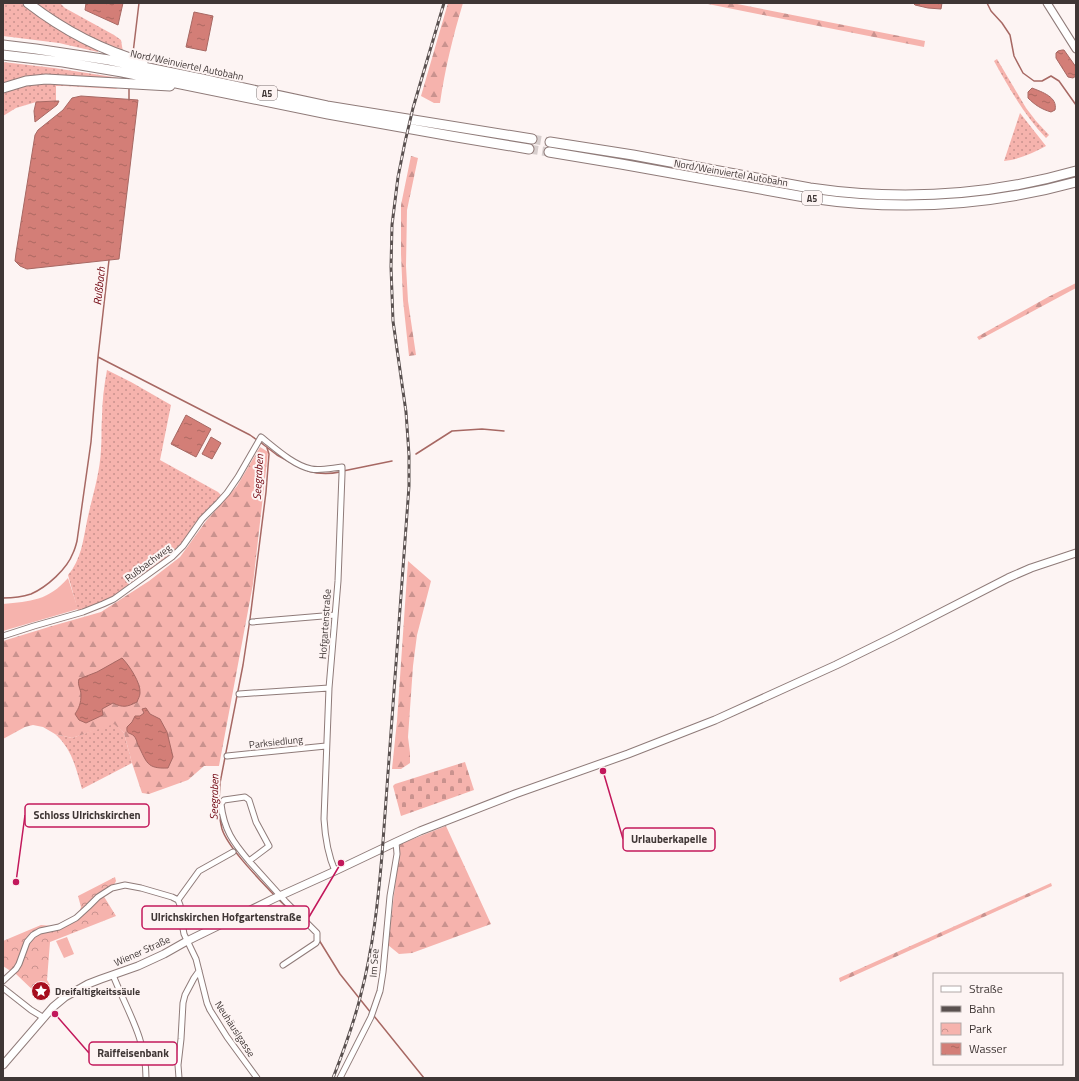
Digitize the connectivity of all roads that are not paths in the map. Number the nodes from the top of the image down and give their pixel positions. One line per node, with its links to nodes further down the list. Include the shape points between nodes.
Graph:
1 (28, 3): 6 (highway, via 69,31 101,47)
2 (1047, 3): 4 (street)
3 (3, 45): 6 (highway, Nord/Weinviertel Autobahn / A5, via 69,54)
4 (1076, 48)
5 (3, 55): 6 (highway, Nord/Weinviertel Autobahn / A5)
6 (202, 83): 7 (highway, via 46,79); 8 (highway, Nord/Weinviertel Autobahn / A5); 10 (highway, Nord/Weinviertel Autobahn / A5, via 369,122)
7 (3, 88)
8 (532, 140)
9 (550, 142): 12 (highway, Nord/Weinviertel Autobahn / A5, via 810,188 871,194 926,195 983,190)
10 (529, 149)
11 (549, 152): 13 (highway, Nord/Weinviertel Autobahn / A5, via 828,201 872,204 939,205 987,200)
12 (1076, 172)
13 (1076, 182)
14 (259, 441): 16 (street, Hofgartenstraße, via 311,469 342,467); 18 (street, Rußbachweg, via 227,493 202,519 172,557 125,592 103,604)
15 (1076, 553): 23 (street, Wiener Straße, via 1051,560 1008,578 836,665 715,720 515,794)
16 (335, 615): 17 (street); 19 (street, Hofgartenstraße)
17 (252, 622)
18 (3, 636)
19 (329, 688): 20 (street); 21 (street, Hofgartenstraße)
20 (239, 694)
21 (326, 746): 22 (street, Parksiedlung); 26 (street, Hofgartenstraße, via 325,836)
22 (226, 756)
23 (396, 842): 26 (street, Wiener Straße); 40 (street, Im See, via 397,854 380,991 375,1009)
24 (233, 852): 28 (street, via 199,871)
25 (250, 861): 25 (street, via 228,831 222,816 221,804 224,800 245,797 249,800 256,822 269,846); 27 (street)
26 (335, 871): 27 (street, Wiener Straße)
27 (277, 897): 29 (street, Wiener Straße); 30 (street, via 318,933 316,944)
28 (178, 900): 29 (street, Neuhäuslgasse, via 184,934); 33 (street, via 141,888 124,885 112,888 98,897 76,918 59,927 33,935 27,942 16,969)
29 (188, 941): 31 (street, Neuhäuslgasse); 32 (street, Wiener Straße, via 138,966)
30 (283, 965)
31 (199, 972): 38 (street, via 183,1003 178,1065); 39 (street, Neuhäuslgasse, via 210,1010)
32 (113, 975): 35 (street, Wiener Straße, via 88,984 65,997); 37 (street, via 141,1041)
33 (3, 981)
34 (3, 988): 35 (street)
35 (44, 1018): 36 (street, Wiener Straße)
36 (3, 1065)
37 (146, 1078)
38 (180, 1078)
39 (257, 1078)
40 (340, 1078)

